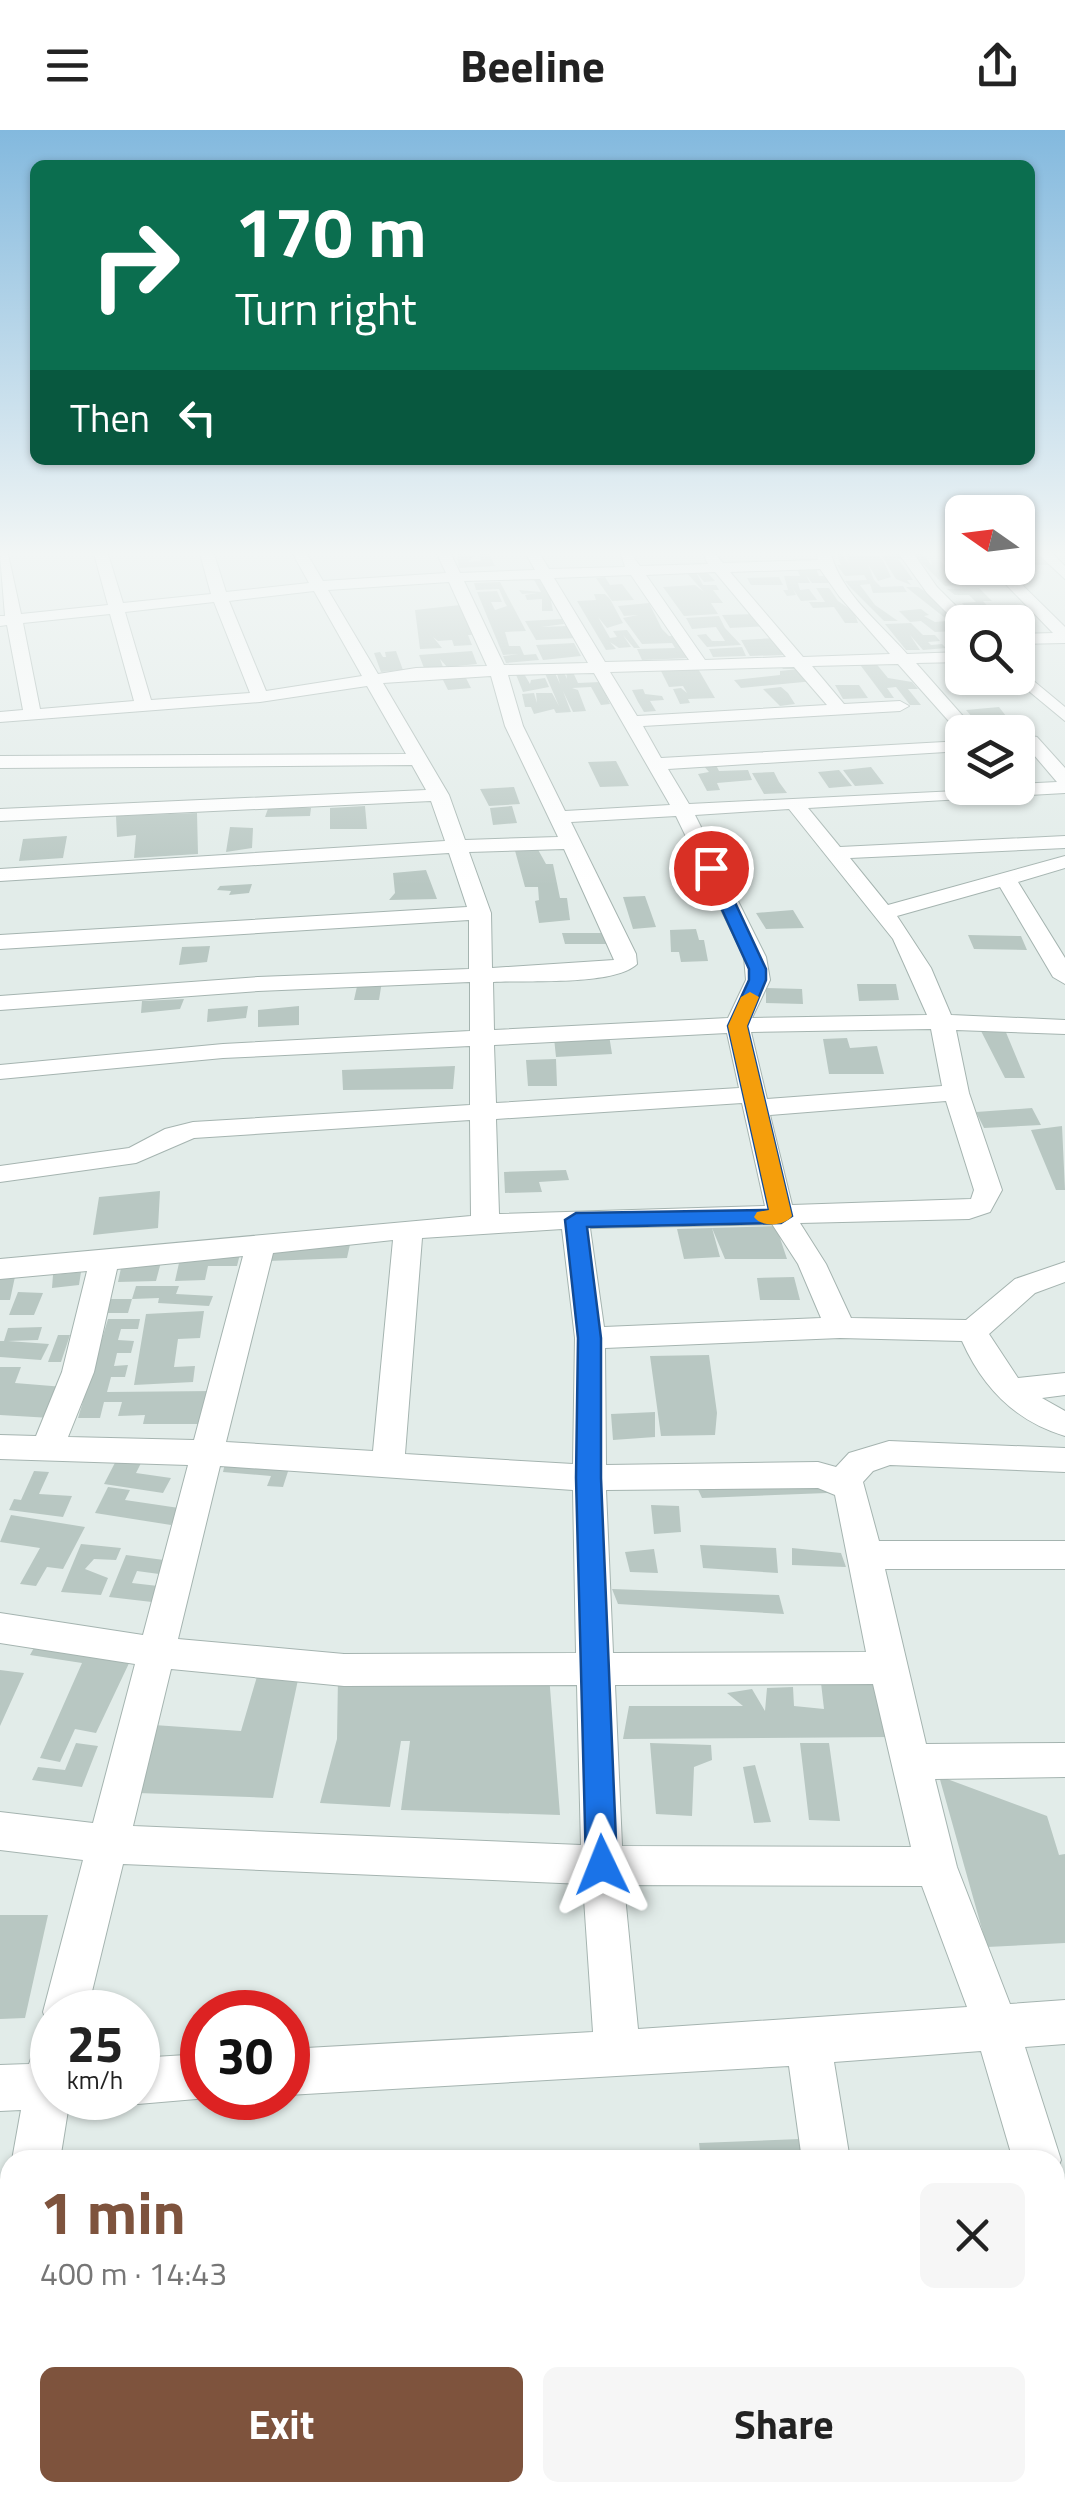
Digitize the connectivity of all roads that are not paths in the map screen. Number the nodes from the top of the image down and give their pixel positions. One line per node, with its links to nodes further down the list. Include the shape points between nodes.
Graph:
1 (20, 665): 19 (street)
2 (132, 665): 16 (street)
3 (247, 665): 15 (street)
4 (364, 665): 13 (street)
5 (495, 665): 12 (street)
6 (597, 665): 11 (street)
7 (735, 665): 10 (street)
8 (803, 665): 18 (street)
9 (908, 665): 20 (street)
10 (701, 666): 11 (street)
11 (600, 669): 12 (street); 23 (street)
12 (498, 672): 13 (street); 34 (street, via 514,726)
13 (374, 681): 15 (street); 26 (street)
14 (1035, 689): 21 (street)
15 (260, 697): 16 (street)
16 (144, 706): 19 (street)
17 (900, 706): 18 (street)
18 (840, 710): 23 (street)
19 (33, 715): 22 (street)
20 (953, 715)
21 (1065, 716)
22 (0, 717)
23 (628, 722): 28 (street)
24 (1035, 745): 29 (street)
25 (945, 747): 28 (street)
26 (418, 759): 27 (street); 30 (street)
27 (0, 762)
28 (654, 764): 32 (street)
29 (1065, 783): 31 (street)
30 (439, 795): 33 (street); 37 (street)
31 (794, 803): 32 (street); 38 (street)
32 (682, 809): 34 (street); 49 (street, via 755,956 758,980)
33 (0, 814)
34 (561, 816): 36 (street)
35 (1065, 842): 38 (street)
36 (573, 843): 37 (street); 45 (street, via 626,964)
37 (459, 846): 40 (street); 42 (street)
38 (833, 853): 43 (street)
39 (1065, 862): 41 (street)
40 (0, 875)
41 (1007, 880): 43 (street); 46 (street)
42 (480, 913): 44 (street); 45 (street)
43 (884, 913): 48 (street, via 920,968)
44 (0, 942)
45 (483, 973): 47 (street); 51 (street)
46 (1065, 977)
47 (0, 1003)
48 (942, 1022): 49 (street); 50 (street); 53 (street)
49 (738, 1026): 51 (street); 54 (street)
50 (1065, 1027)
51 (481, 1039): 52 (street, via 223,1051); 55 (street)
52 (0, 1072)
53 (956, 1093): 54 (street); 57 (street, via 988,1190 981,1206)
54 (756, 1101): 55 (street); 57 (street)
55 (483, 1110): 56 (street, via 193,1130 136,1155); 59 (street)
56 (0, 1174)
57 (781, 1216): 58 (street); 65 (street, via 812,1264)
58 (576, 1220): 59 (street); 67 (street)
59 (485, 1224): 60 (street)
60 (408, 1230): 61 (street); 75 (street)
61 (261, 1242): 62 (street); 73 (street)
62 (104, 1262): 63 (street); 72 (street, via 78,1372)
63 (0, 1268)
64 (1065, 1272): 66 (street, via 1026,1286)
65 (840, 1328): 66 (street); 67 (street)
66 (973, 1331): 69 (street, via 984,1362)
67 (590, 1338): 76 (street)
68 (1065, 1384): 69 (street)
69 (1008, 1390): 70 (street)
70 (1065, 1424)
71 (0, 1447): 72 (street)
72 (46, 1450): 73 (street)
73 (208, 1453): 75 (street); 81 (street)
74 (1065, 1460): 77 (street, via 888,1454 861,1462)
75 (388, 1463): 76 (street)
76 (589, 1478): 77 (street, via 818,1475); 82 (street)
77 (843, 1482): 78 (street, via 851,1491)
78 (864, 1554): 79 (street); 83 (street)
79 (1065, 1555)
80 (0, 1628): 81 (street)
81 (155, 1652): 82 (street, via 344,1670); 87 (street)
82 (594, 1667): 83 (street); 88 (street)
83 (888, 1668): 85 (street)
84 (1065, 1760): 85 (street)
85 (912, 1762): 89 (street)
86 (0, 1831): 87 (street)
87 (108, 1844): 88 (street); 90 (street)
88 (602, 1865): 89 (street); 94 (street)
89 (936, 1867): 92 (street)
90 (71, 1990)
91 (1065, 2022): 92 (street)
92 (996, 2028): 93 (street); 101 (street)
93 (808, 2042): 94 (street); 100 (street)
94 (617, 2052): 95 (street)
95 (310, 2071)
96 (30, 2082): 97 (street)
97 (0, 2088)
98 (43, 2120): 99 (street)
99 (38, 2150)
100 (824, 2150)
101 (1034, 2150)

